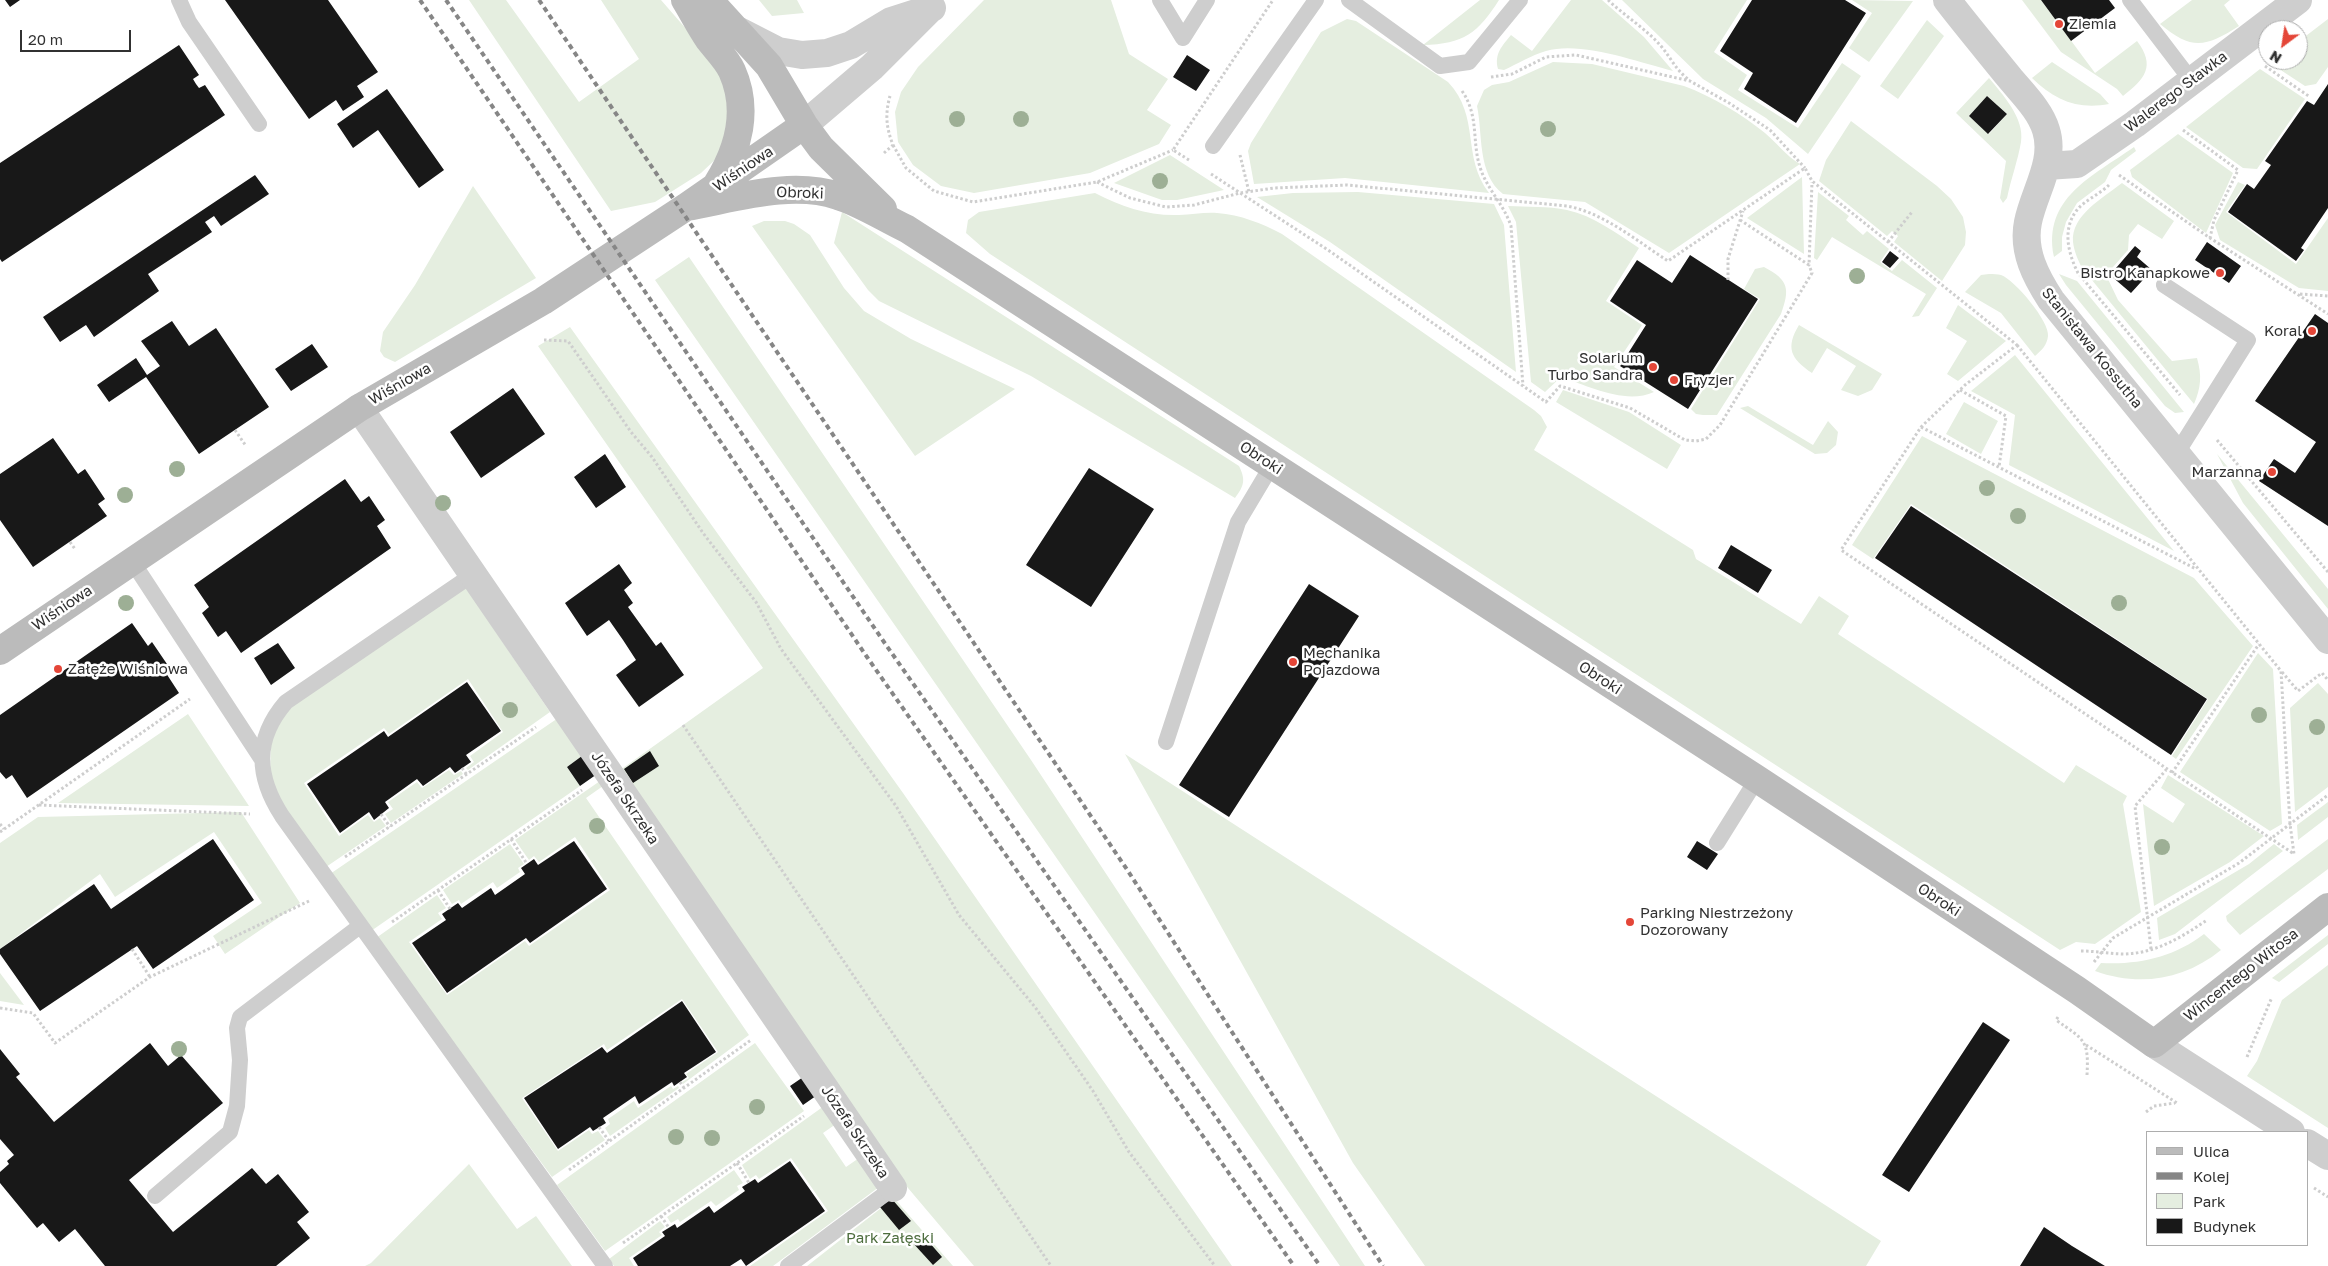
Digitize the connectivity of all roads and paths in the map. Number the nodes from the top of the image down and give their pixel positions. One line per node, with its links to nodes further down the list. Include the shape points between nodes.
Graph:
1 (179, 0): 22 (lane, via 189,22)
2 (685, 0): 36 (street, via 732,69 740,95 741,120 736,147)
3 (710, 0): 15 (street, Obroki)
4 (1160, 0): 5 (lane, via 1183,38)
5 (1207, 0)
6 (1273, 0): 27 (path)
7 (1348, 0): 8 (lane, via 1440,66 1469,62)
8 (1520, 0)
9 (1608, 0): 18 (path, via 1657,42 1678,72)
10 (1947, 0): 30 (street, Stanisława Kossutha, via 2039,116 2046,130)
11 (2130, 0): 17 (lane)
12 (2298, 0): 17 (street, Walerego Sławka)
13 (1309, 2): 26 (lane)
14 (935, 4): 15 (street, via 891,21 851,45 827,54 802,55 778,51); 23 (street, via 872,67)
15 (736, 30): 23 (street, Obroki, via 769,66)
16 (2271, 70): 21 (path)
17 (2191, 80): 30 (street, Walerego Sławka, via 2077,164)
18 (1690, 81)
19 (1460, 88): 38 (path, via 1475,120 1481,170)
20 (892, 89): 25 (path, via 886,110 886,128)
21 (2310, 97)
22 (259, 124)
23 (804, 125): 36 (street, Wiśniowa); 43 (street, Obroki, via 840,168)
24 (2177, 125): 44 (path, via 2238,170 2214,220)
25 (893, 145): 28 (path); 35 (path, via 906,168 934,191 973,202)
26 (1213, 146)
27 (1173, 150): 29 (path); 35 (path)
28 (884, 153)
29 (1195, 164)
30 (2046, 166): 61 (street, Stanisława Kossutha, via 2028,223 2028,251 2035,275 2051,300)
31 (1203, 169): 37 (path)
32 (2125, 169): 33 (path)
33 (2119, 175): 44 (path); 57 (path, via 2077,210 2067,234 2070,257 2078,273)
34 (1812, 181): 40 (path, via 1805,168); 45 (path); 46 (path)
35 (1097, 182): 37 (path, via 1130,198 1166,207 1194,205)
36 (715, 187): 39 (street, Wiśniowa)
37 (1240, 193): 38 (path, via 1347,185); 54 (path)
38 (1498, 199): 40 (path, via 1582,209 1668,261); 54 (path, via 1510,226)
39 (686, 207): 43 (street, Obroki, via 773,191 814,190 838,196); 56 (street, Wiśniowa, via 543,301)
40 (1743, 210): 42 (path)
41 (1912, 212): 45 (path)
42 (1740, 220): 46 (path); 47 (path, via 1728,259)
43 (907, 229): 62 (street, Obroki)
44 (2210, 238): 49 (path)
45 (1888, 242): 53 (path)
46 (1810, 265): 54 (path, via 1812,273 1720,425 1706,439 1685,440 1630,408 1560,386 1546,402)
47 (1728, 280)
48 (2164, 285): 57 (lane, via 2248,340)
49 (2299, 294): 50 (path); 51 (path)
50 (2328, 296)
51 (2328, 314)
52 (542, 340): 141 (path, via 568,341 584,363 703,533 756,602 781,649 896,806 960,915 1035,1007 1129,1152)
53 (2016, 345): 55 (path); 67 (path)
54 (1523, 386)
55 (1960, 390): 58 (path); 63 (path, via 2006,416)
56 (358, 408): 66 (street, Wiśniowa); 69 (street, Józefa Skrzeka)
57 (2199, 418): 61 (lane); 68 (path)
58 (1921, 427): 63 (path); 81 (path, via 1841,550)
59 (235, 430): 60 (path)
60 (247, 448)
61 (2176, 453): 70 (street, Stanisława Kossutha)
62 (1272, 465): 78 (lane, via 1238,522); 85 (street, Obroki)
63 (1999, 467): 67 (path)
64 (70, 542): 65 (path)
65 (75, 549)
66 (132, 561): 72 (street, Wiśniowa); 75 (lane)
67 (2199, 570): 71 (path)
68 (2328, 572)
69 (472, 575): 76 (street, Józefa Skrzeka); 79 (lane, via 286,702 272,718)
70 (2328, 640)
71 (2259, 644): 73 (path); 83 (path)
72 (0, 651)
73 (2281, 671): 74 (path, via 2298,691 2322,673); 91 (path)
74 (2328, 680)
75 (212, 684): 79 (lane); 87 (path)
76 (564, 708): 82 (street, Józefa Skrzeka); 84 (path)
77 (683, 725): 140 (path)
78 (1166, 742)
79 (261, 758): 89 (lane, via 271,799)
80 (462, 768): 84 (path)
81 (2166, 770): 83 (path); 103 (path, via 2135,806)
82 (607, 772): 95 (path); 115 (street, Józefa Skrzeka)
83 (2172, 774): 94 (path)
84 (466, 775): 92 (path)
85 (1756, 779): 96 (lane); 116 (street, Obroki)
86 (2328, 795): 91 (path)
87 (39, 805): 89 (path); 93 (path)
88 (381, 814): 92 (path)
89 (282, 816): 98 (lane)
90 (0, 824): 93 (path)
91 (2290, 824): 94 (path); 94 (path, via 2294,854)
92 (390, 827): 98 (path)
93 (2, 831)
94 (2271, 838): 103 (path, via 2238,863)
95 (511, 839): 97 (path); 100 (path)
96 (1717, 843)
97 (527, 864)
98 (323, 873): 99 (lane)
99 (334, 889): 105 (lane); 111 (path)
100 (438, 890): 102 (path); 105 (path)
101 (2328, 907): 116 (street, Wincentego Witosa)
102 (450, 908)
103 (2148, 917): 107 (path); 108 (path, via 2113,938)
104 (2207, 920): 107 (path, via 2177,940)
105 (365, 932): 132 (lane); 134 (lane, via 240,1016 237,1028 240,1060 237,1106 230,1132)
106 (132, 949): 111 (path)
107 (2151, 949): 108 (path, via 2126,954)
108 (2100, 952): 109 (path, via 2079,951); 110 (path)
109 (2075, 954)
110 (2089, 968)
111 (150, 977): 113 (path, via 55,1043 33,1014)
112 (2272, 997): 118 (path)
113 (0, 1008)
114 (2056, 1020): 117 (path, via 2083,1038)
115 (778, 1021): 121 (path); 122 (street, Józefa Skrzeka)
116 (2154, 1044): 125 (street, Obroki)
117 (2086, 1045): 119 (path); 123 (path, via 2177,1103 2154,1106)
118 (2247, 1058)
119 (2087, 1075)
120 (680, 1082): 121 (path)
121 (684, 1088): 126 (path)
122 (831, 1097): 129 (path); 133 (street, Józefa Skrzeka)
123 (2146, 1112)
124 (599, 1127): 126 (path)
125 (2289, 1131)
126 (609, 1141): 132 (path)
127 (2308, 1143): 128 (street)
128 (2328, 1156)
129 (737, 1163): 130 (path); 136 (path)
130 (749, 1183)
131 (2308, 1185): 135 (path)
132 (547, 1186): 138 (lane)
133 (893, 1188): 139 (lane)
134 (155, 1196)
135 (2328, 1198)
136 (661, 1216): 137 (path); 138 (path)
137 (669, 1228)
138 (602, 1262)
139 (788, 1266)
140 (1051, 1266)
141 (1215, 1266)

